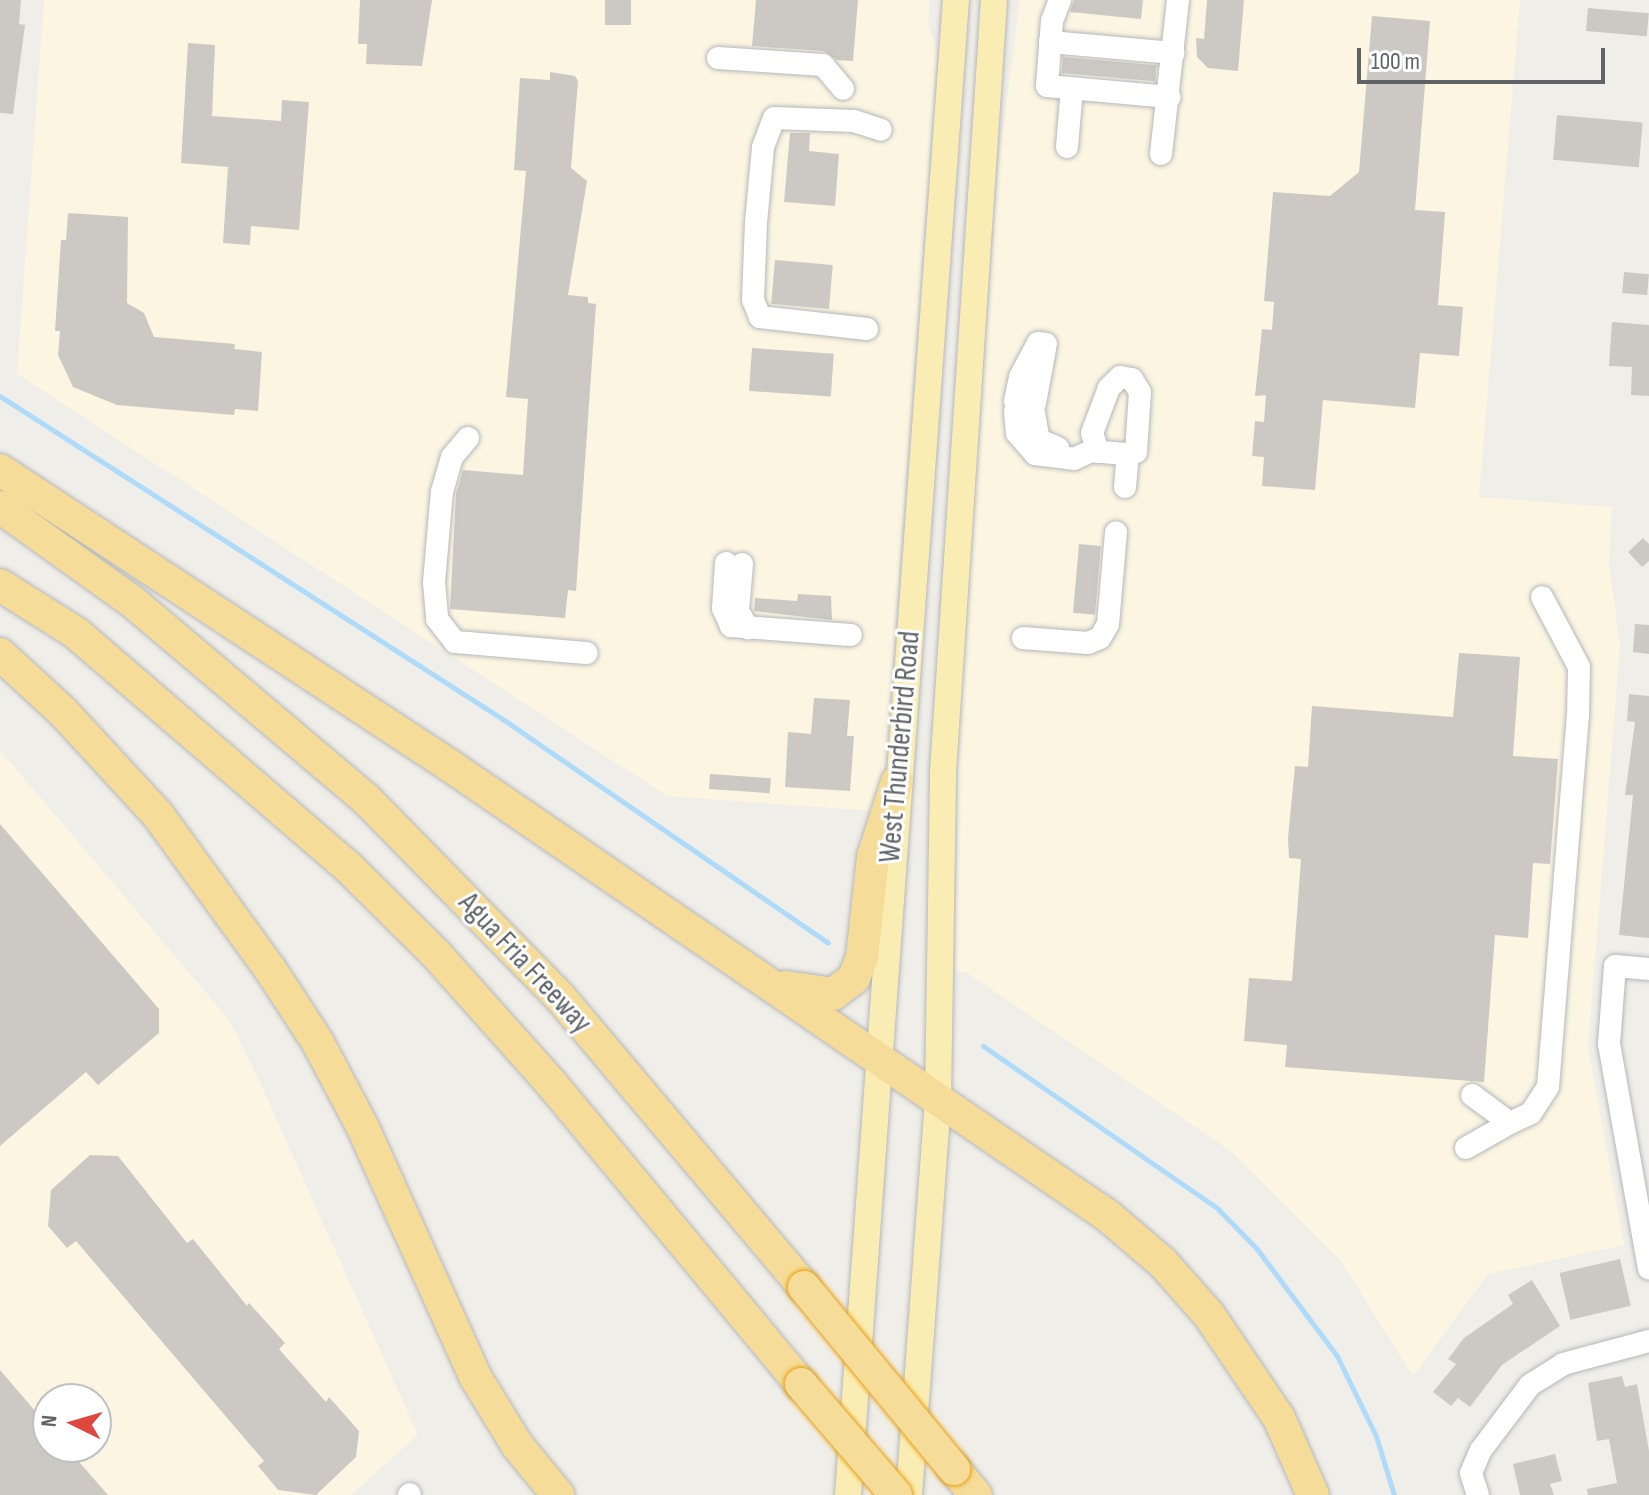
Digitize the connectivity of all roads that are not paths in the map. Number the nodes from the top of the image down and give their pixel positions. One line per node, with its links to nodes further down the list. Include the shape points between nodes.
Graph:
1 (956, 0): 29 (main road, West Thunderbird Road)
2 (994, 0): 34 (main road, West Thunderbird Road, via 943,772)
3 (1178, 0): 5 (street)
4 (1053, 16): 5 (street); 7 (street, via 1047,86)
5 (1174, 53): 9 (street)
6 (718, 58): 8 (street, via 823,65)
7 (1072, 88): 9 (street); 11 (street)
8 (843, 89)
9 (1170, 97): 12 (street)
10 (881, 130): 13 (street, via 854,121 774,118 763,147 756,223 753,300 760,317)
11 (1067, 147)
12 (1161, 154)
13 (867, 329)
14 (1025, 407): 16 (street, via 1020,440 1035,454 1074,459)
15 (468, 438): 27 (street, via 452,457 442,491 434,582 437,619 455,642)
16 (1095, 452): 17 (street); 17 (street, via 1096,422 1114,380 1127,377 1137,382 1140,392 1136,452)
17 (1128, 454): 19 (street)
18 (0, 470): 31 (highway)
19 (1125, 487)
20 (0, 507): 43 (highway, Agua Fria Freeway, bridge, via 134,603 366,799 559,996)
21 (1116, 532): 26 (street, via 1108,624 1100,638 1088,643)
22 (734, 564): 25 (street, via 738,611 750,630)
23 (0, 585): 41 (highway, Agua Fria Freeway, bridge, via 87,643 346,865 436,954 551,1083)
24 (1542, 597): 35 (street, via 1579,667 1578,716 1548,1087 1531,1113)
25 (851, 635)
26 (1023, 638)
27 (587, 653)
28 (0, 654): 39 (highway, via 63,712 158,815 270,969 363,1128 476,1378 517,1445)
29 (897, 782): 31 (highway, via 873,857 862,957 854,978 833,994); 32 (main road, West Thunderbird Road)
30 (1649, 969): 37 (street, via 1615,966 1610,1068)
31 (774, 984): 32 (highway)
32 (878, 1058): 34 (highway); 40 (main road, West Thunderbird Road)
33 (1472, 1095): 35 (street)
34 (938, 1098): 42 (main road, West Thunderbird Road); 44 (highway, via 1108,1216 1163,1263 1209,1315 1279,1418)
35 (1510, 1123): 36 (street)
36 (1466, 1148)
37 (1649, 1268)
38 (1649, 1341): 45 (street, via 1563,1364 1530,1385 1481,1450 1471,1473)
39 (558, 1495)
40 (848, 1495)
41 (896, 1495)
42 (909, 1495)
43 (976, 1495)
44 (1313, 1495)
45 (1478, 1495)

